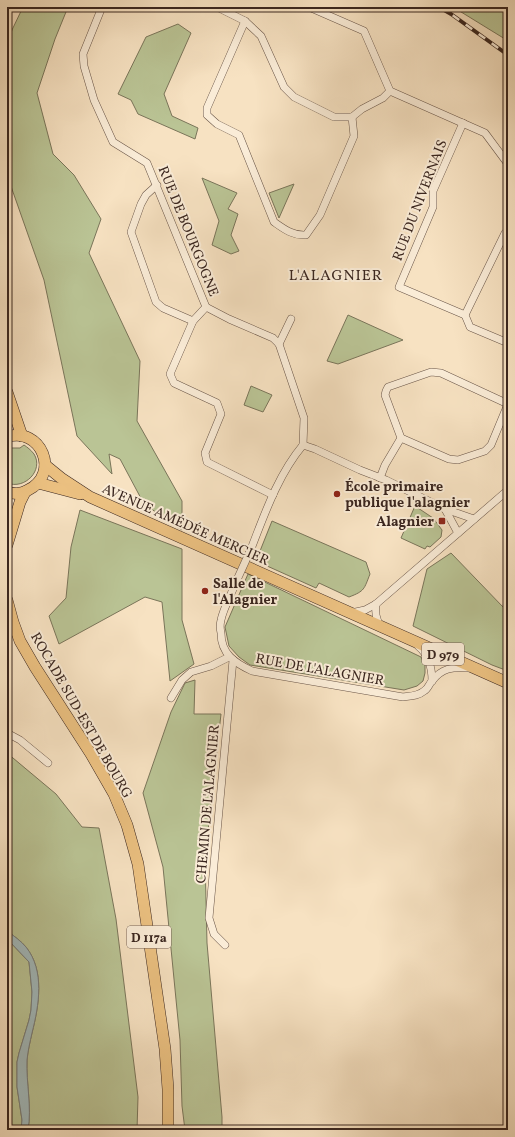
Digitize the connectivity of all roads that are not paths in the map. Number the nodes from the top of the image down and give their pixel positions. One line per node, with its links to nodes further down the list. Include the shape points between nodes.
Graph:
1 (102, 7): 9 (street, RUE DE BOURGOGNE, via 83,54 94,100 114,142 148,163)
2 (216, 7): 4 (street)
3 (309, 7): 5 (street, via 364,31)
4 (245, 21): 6 (street, via 261,36 284,87 294,97 334,116); 6 (street, via 207,108 207,115 217,124 239,135 274,222 299,236 306,235 320,215 354,136)
5 (390, 91): 6 (street); 7 (street)
6 (352, 118)
7 (463, 123): 8 (street, via 485,133); 12 (street, RUE DU NIVERNAIS, via 433,191 433,207 399,287)
8 (508, 164)
9 (157, 185): 11 (street, RUE DE BOURGOGNE); 14 (street, via 141,204 131,232 156,302 163,308)
10 (508, 231): 12 (street)
11 (206, 307): 14 (street); 16 (street, RUE DE BOURGOGNE, via 273,338)
12 (465, 315): 15 (street, via 470,327)
13 (291, 319): 16 (street)
14 (193, 321): 29 (street, via 170,374 174,383 217,403 221,414 205,453 207,462)
15 (508, 343)
16 (279, 344): 22 (street, via 304,418)
17 (7, 392): 19 (main road)
18 (508, 404): 21 (street, via 486,451 458,460 449,459); 21 (street, via 441,373 431,372 388,387 386,391 385,395)
19 (22, 436): 20 (main road); 23 (main road, via 30,438 39,446)
20 (7, 437)
21 (401, 438): 24 (street)
22 (303, 446): 24 (street); 29 (street, via 285,471)
23 (45, 465): 25 (main road); 30 (main road, AVENUE AMÉDÉE MERCIER / D 979)
24 (380, 478): 31 (street)
25 (38, 483): 28 (main road); 30 (main road, AVENUE AMÉDÉE MERCIER / D 979)
26 (508, 490): 32 (street)
27 (7, 492): 28 (main road)
28 (25, 492): 34 (main road)
29 (273, 495): 40 (street, bridge, via 220,621 222,645)
30 (90, 497): 37 (main road, AVENUE AMÉDÉE MERCIER / D 979)
31 (445, 509): 32 (street); 33 (street)
32 (474, 519): 33 (street)
33 (458, 533): 36 (street)
34 (7, 545)
35 (7, 600): 48 (main road, ROCADE SUD-EST DE BOURG / D 117a, via 20,640 91,754 127,825 138,864 165,1049)
36 (376, 604): 37 (street, via 365,610); 38 (street, via 375,612)
37 (350, 613): 38 (main road, AVENUE AMÉDÉE MERCIER / D 979)
38 (380, 626): 39 (main road, D 979)
39 (410, 639): 41 (main road, D 979); 42 (street, via 427,656 432,669)
40 (231, 658): 42 (street, RUE DE L'ALAGNIER, via 240,666 252,671 403,697 420,694); 44 (street, via 191,672 182,680); 47 (street, CHEMIN DE L'ALAGNIER, via 209,918 214,934)
41 (476, 669): 42 (street, RUE DE L'ALAGNIER, via 450,668 442,671); 43 (main road, D 979)
42 (432, 681)
43 (508, 683)
44 (171, 698)
45 (7, 733): 46 (street, via 20,740)
46 (48, 763)
47 (225, 945)
48 (168, 1130)

